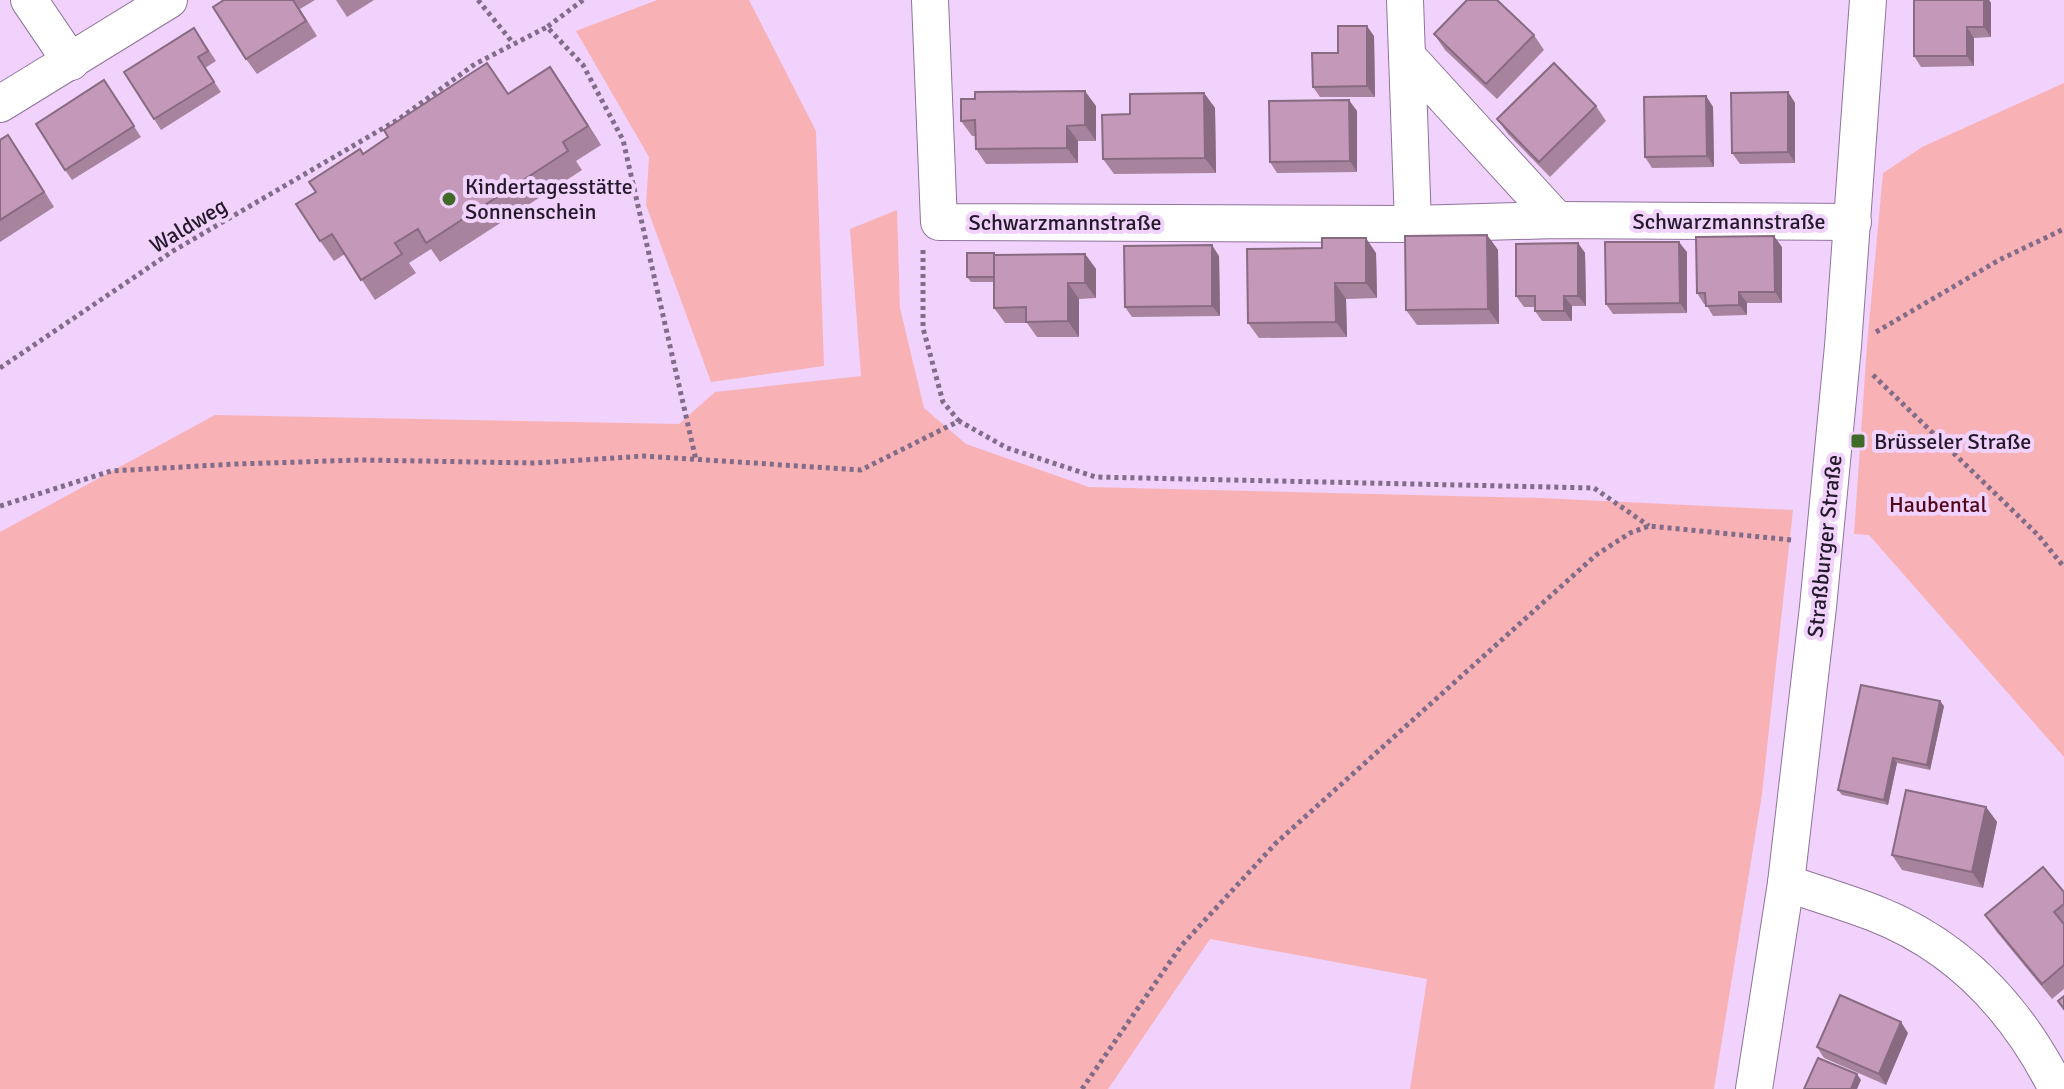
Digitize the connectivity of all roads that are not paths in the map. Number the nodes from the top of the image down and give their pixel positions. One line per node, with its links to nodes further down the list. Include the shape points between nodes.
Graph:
1 (29, 0): 7 (street)
2 (169, 0): 7 (street)
3 (930, 0): 11 (street, Schwarzmannstraße, via 939,222)
4 (1405, 0): 6 (street)
5 (1868, 0): 10 (street, Straßburger Straße)
6 (1407, 56): 9 (street); 11 (street)
7 (71, 62): 8 (street)
8 (0, 104)
9 (1557, 220): 10 (street, Schwarzmannstraße); 11 (street, Schwarzmannstraße)
10 (1853, 222): 12 (street, Straßburger Straße, via 1825,545)
11 (1413, 224)
12 (1786, 883): 13 (street, Straßburger Straße); 14 (street, via 1874,913 1953,958 2006,1007)
13 (1754, 1089)
14 (2057, 1089)

